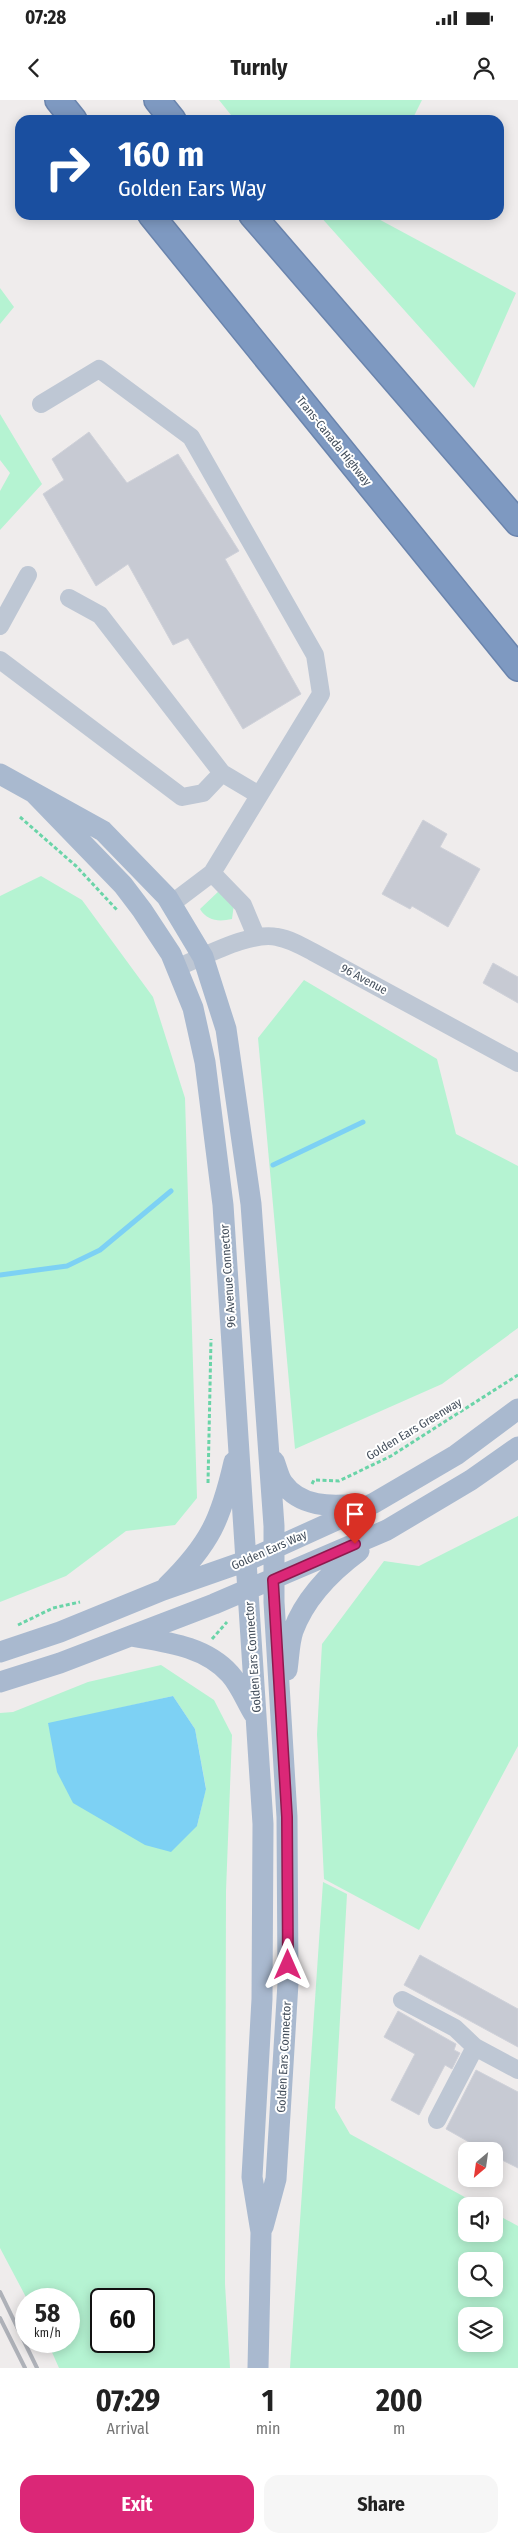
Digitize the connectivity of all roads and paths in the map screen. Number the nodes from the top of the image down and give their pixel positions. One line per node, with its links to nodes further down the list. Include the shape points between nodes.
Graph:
1 (58, 100): 3 (highway)
2 (157, 100): 4 (highway)
3 (70, 115)
4 (169, 115)
5 (155, 220): 13 (highway, Trans-Canada Highway)
6 (256, 220): 8 (highway)
7 (41, 404): 17 (street, via 99,369 191,437 315,655 321,694)
8 (518, 524)
9 (28, 575): 11 (street)
10 (69, 598): 14 (street, via 100,615)
11 (0, 626)
12 (0, 660): 14 (street, via 182,797 203,793)
13 (518, 668)
14 (222, 773): 17 (street)
15 (0, 774): 16 (main road)
16 (34, 793): 20 (main road, via 103,831); 24 (main road, via 123,886)
17 (259, 795): 19 (street)
18 (20, 817): 21 (path, via 76,866)
19 (212, 873): 20 (street); 22 (street, via 243,905)
20 (171, 904): 23 (main road)
21 (122, 916)
22 (256, 936): 23 (street, 96 Avenue); 25 (street, 96 Avenue, via 278,937 301,946)
23 (204, 957): 24 (street, 96 Avenue); 30 (main road, via 226,1029 250,1194)
24 (178, 967): 29 (main road, 96 Avenue Connector, via 193,1008 207,1081 223,1205)
25 (518, 1063)
26 (212, 1338): 33 (path)
27 (518, 1375): 32 (path, Golden Ears Greenway, via 392,1456 339,1481)
28 (518, 1409): 34 (main road, Golden Ears Way, via 456,1455)
29 (239, 1442): 37 (main road, 96 Avenue Connector); 39 (main road, via 220,1514 209,1538)
30 (267, 1444): 34 (main road, via 283,1483 304,1500 331,1507); 36 (main road)
31 (518, 1447): 35 (main road, via 471,1480)
32 (314, 1480)
33 (207, 1488)
34 (374, 1503): 36 (main road, Golden Ears Way)
35 (386, 1530): 38 (main road); 48 (main road, via 335,1569 313,1597 293,1631)
36 (273, 1549): 37 (main road, Golden Ears Way); 38 (main road)
37 (246, 1561): 39 (main road, Golden Ears Way); 40 (main road, 96 Avenue Connector)
38 (273, 1580): 40 (main road); 48 (main road, Golden Ears Connector)
39 (164, 1590): 46 (main road, Golden Ears Way, via 60,1632)
40 (248, 1590): 44 (main road); 49 (main road, Golden Ears Connector)
41 (89, 1600): 43 (path, via 53,1608)
42 (227, 1622): 45 (path)
43 (11, 1628)
44 (131, 1636): 47 (main road); 49 (main road, via 176,1643 203,1653 230,1674)
45 (210, 1641)
46 (0, 1652)
47 (0, 1682)
48 (280, 1707): 54 (main road, Golden Ears Connector, via 287,1817 288,1983 276,2179)
49 (256, 1718): 54 (main road, Golden Ears Connector, via 262,1824 262,1999 252,2177)
50 (402, 2000): 51 (street, via 455,2028)
51 (475, 2047): 52 (street); 53 (street)
52 (518, 2070)
53 (437, 2120)
54 (261, 2232): 55 (main road, Golden Ears Connector)
55 (258, 2368)

